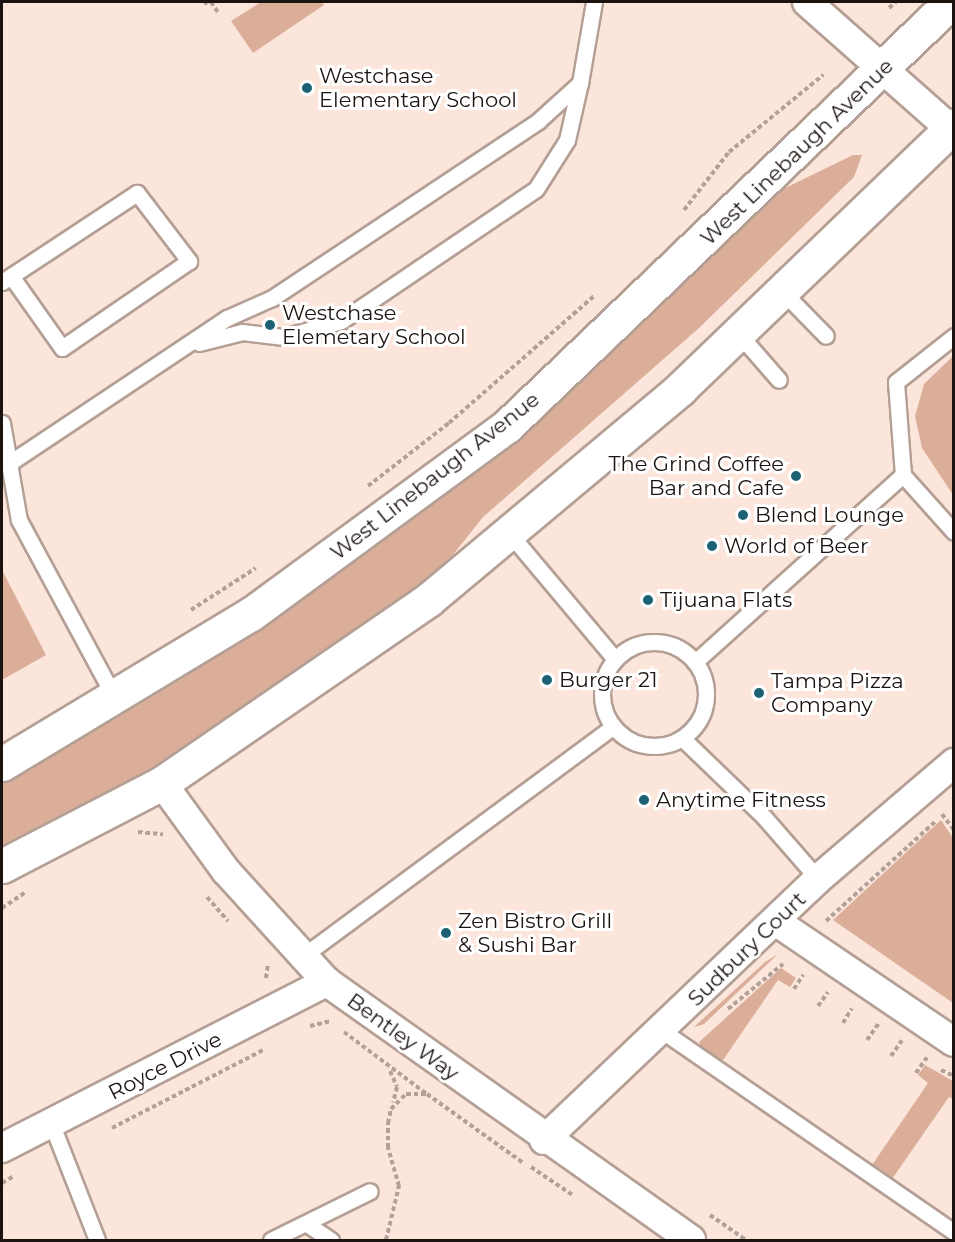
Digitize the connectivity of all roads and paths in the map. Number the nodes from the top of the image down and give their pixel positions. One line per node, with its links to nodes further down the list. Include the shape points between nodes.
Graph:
1 (207, 2): 7 (path)
2 (594, 2): 10 (lane)
3 (807, 2): 8 (street)
4 (896, 2): 6 (path)
5 (951, 2): 8 (main road, West Linebaugh Avenue)
6 (889, 8)
7 (219, 14)
8 (881, 70): 11 (street); 31 (main road, West Linebaugh Avenue, via 507,426 251,614)
9 (823, 75): 12 (path, via 729,152)
10 (580, 83): 19 (lane, via 529,128); 19 (lane, via 567,140 536,189 341,321 284,337 242,332)
11 (953, 128): 15 (main road)
12 (677, 217)
13 (6, 279): 13 (lane, via 62,348 189,261 137,193)
14 (600, 290): 24 (path, via 449,423)
15 (781, 290): 16 (main road); 17 (lane)
16 (738, 333): 20 (lane); 26 (main road)
17 (826, 336)
18 (954, 336): 23 (lane, via 896,382)
19 (193, 344): 22 (lane)
20 (779, 380)
21 (2, 423): 22 (lane)
22 (8, 464): 31 (lane, via 19,520)
23 (903, 475): 25 (lane); 30 (lane)
24 (360, 493)
25 (954, 532)
26 (510, 534): 29 (lane); 36 (main road, via 428,600)
27 (262, 564): 28 (path)
28 (187, 613)
29 (615, 659): 30 (lane, via 652,642 681,650); 32 (lane, via 601,692)
30 (695, 662): 33 (lane, via 706,702 696,726)
31 (116, 700): 34 (main road, West Linebaugh Avenue)
32 (612, 727): 33 (lane, via 645,746); 47 (lane)
33 (682, 738): 41 (lane, via 764,817)
34 (2, 764)
35 (950, 773): 41 (street, Sudbury Court)
36 (162, 783): 40 (main road); 47 (street, Bentley Way, via 226,871)
37 (954, 830): 44 (path, via 942,814 826,921)
38 (168, 833): 39 (path)
39 (170, 840)
40 (2, 866)
41 (818, 879): 43 (street, Sudbury Court)
42 (199, 887): 45 (path)
43 (778, 923): 58 (street, Sudbury Court); 61 (street)
44 (835, 928)
45 (236, 929)
46 (261, 956): 48 (path, via 271,971)
47 (303, 956): 49 (street, Bentley Way)
48 (262, 982)
49 (327, 982): 69 (street, Royce Drive); 70 (street, Bentley Way)
50 (810, 982): 55 (path, via 779,962)
51 (819, 988): 52 (path)
52 (835, 999)
53 (843, 1005): 54 (path)
54 (858, 1015)
55 (718, 1017)
56 (867, 1021): 59 (path)
57 (302, 1030): 65 (path, via 331,1021)
58 (661, 1030): 70 (street, Sudbury Court); 77 (lane)
59 (884, 1033)
60 (892, 1038): 63 (path)
61 (954, 1042)
62 (273, 1046): 72 (path)
63 (908, 1049)
64 (917, 1055): 66 (path)
65 (388, 1068): 67 (path); 68 (path, via 397,1087)
66 (954, 1076)
67 (427, 1094): 68 (path, via 406,1094); 74 (path)
68 (392, 1109): 81 (path, via 387,1136 399,1196)
69 (52, 1125): 71 (street, Royce Drive); 72 (lane)
70 (544, 1140): 82 (street, Bentley Way)
71 (2, 1148)
72 (62, 1152): 78 (lane)
73 (370, 1191): 76 (lane)
74 (580, 1200)
75 (700, 1208): 83 (path)
76 (307, 1224): 79 (lane); 80 (lane)
77 (954, 1232)
78 (97, 1240)
79 (271, 1240)
80 (331, 1240)
81 (386, 1240)
82 (691, 1240)
83 (746, 1240)

